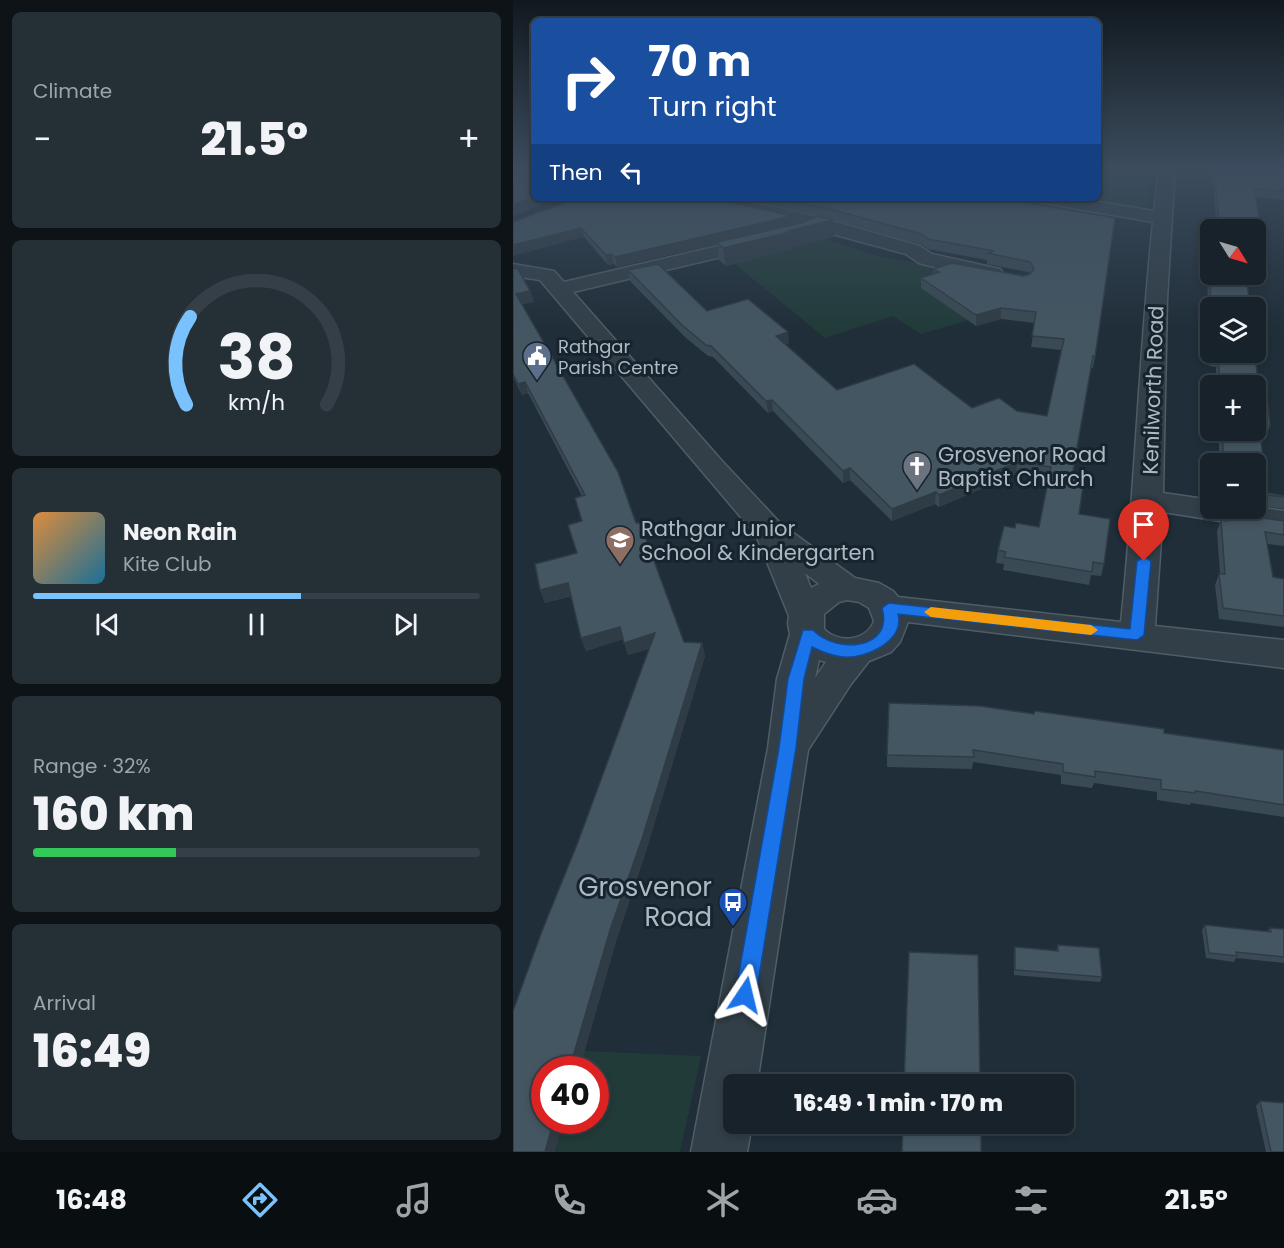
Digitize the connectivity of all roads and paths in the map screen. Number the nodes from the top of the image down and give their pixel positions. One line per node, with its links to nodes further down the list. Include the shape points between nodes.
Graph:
1 (811, 223): 3 (street)
2 (1163, 223): 7 (street, Kenilworth Road)
3 (816, 224): 5 (street, via 913,250 926,259); 6 (street, via 795,234)
4 (513, 270): 6 (street, via 547,275)
5 (1011, 276)
6 (561, 289): 9 (street)
7 (1148, 500): 8 (street); 13 (street, Kenilworth Road)
8 (1284, 521)
9 (770, 531): 10 (street); 12 (street)
10 (846, 588): 11 (street, via 873,593); 12 (street, via 820,596 811,604)
11 (889, 608): 13 (street); 14 (street, via 892,618 883,638)
12 (807, 624): 14 (street, via 816,643 845,652); 16 (street)
13 (1137, 635): 15 (street)
14 (858, 650): 16 (street)
15 (1284, 654)
16 (787, 748): 17 (street)
17 (719, 1152)

